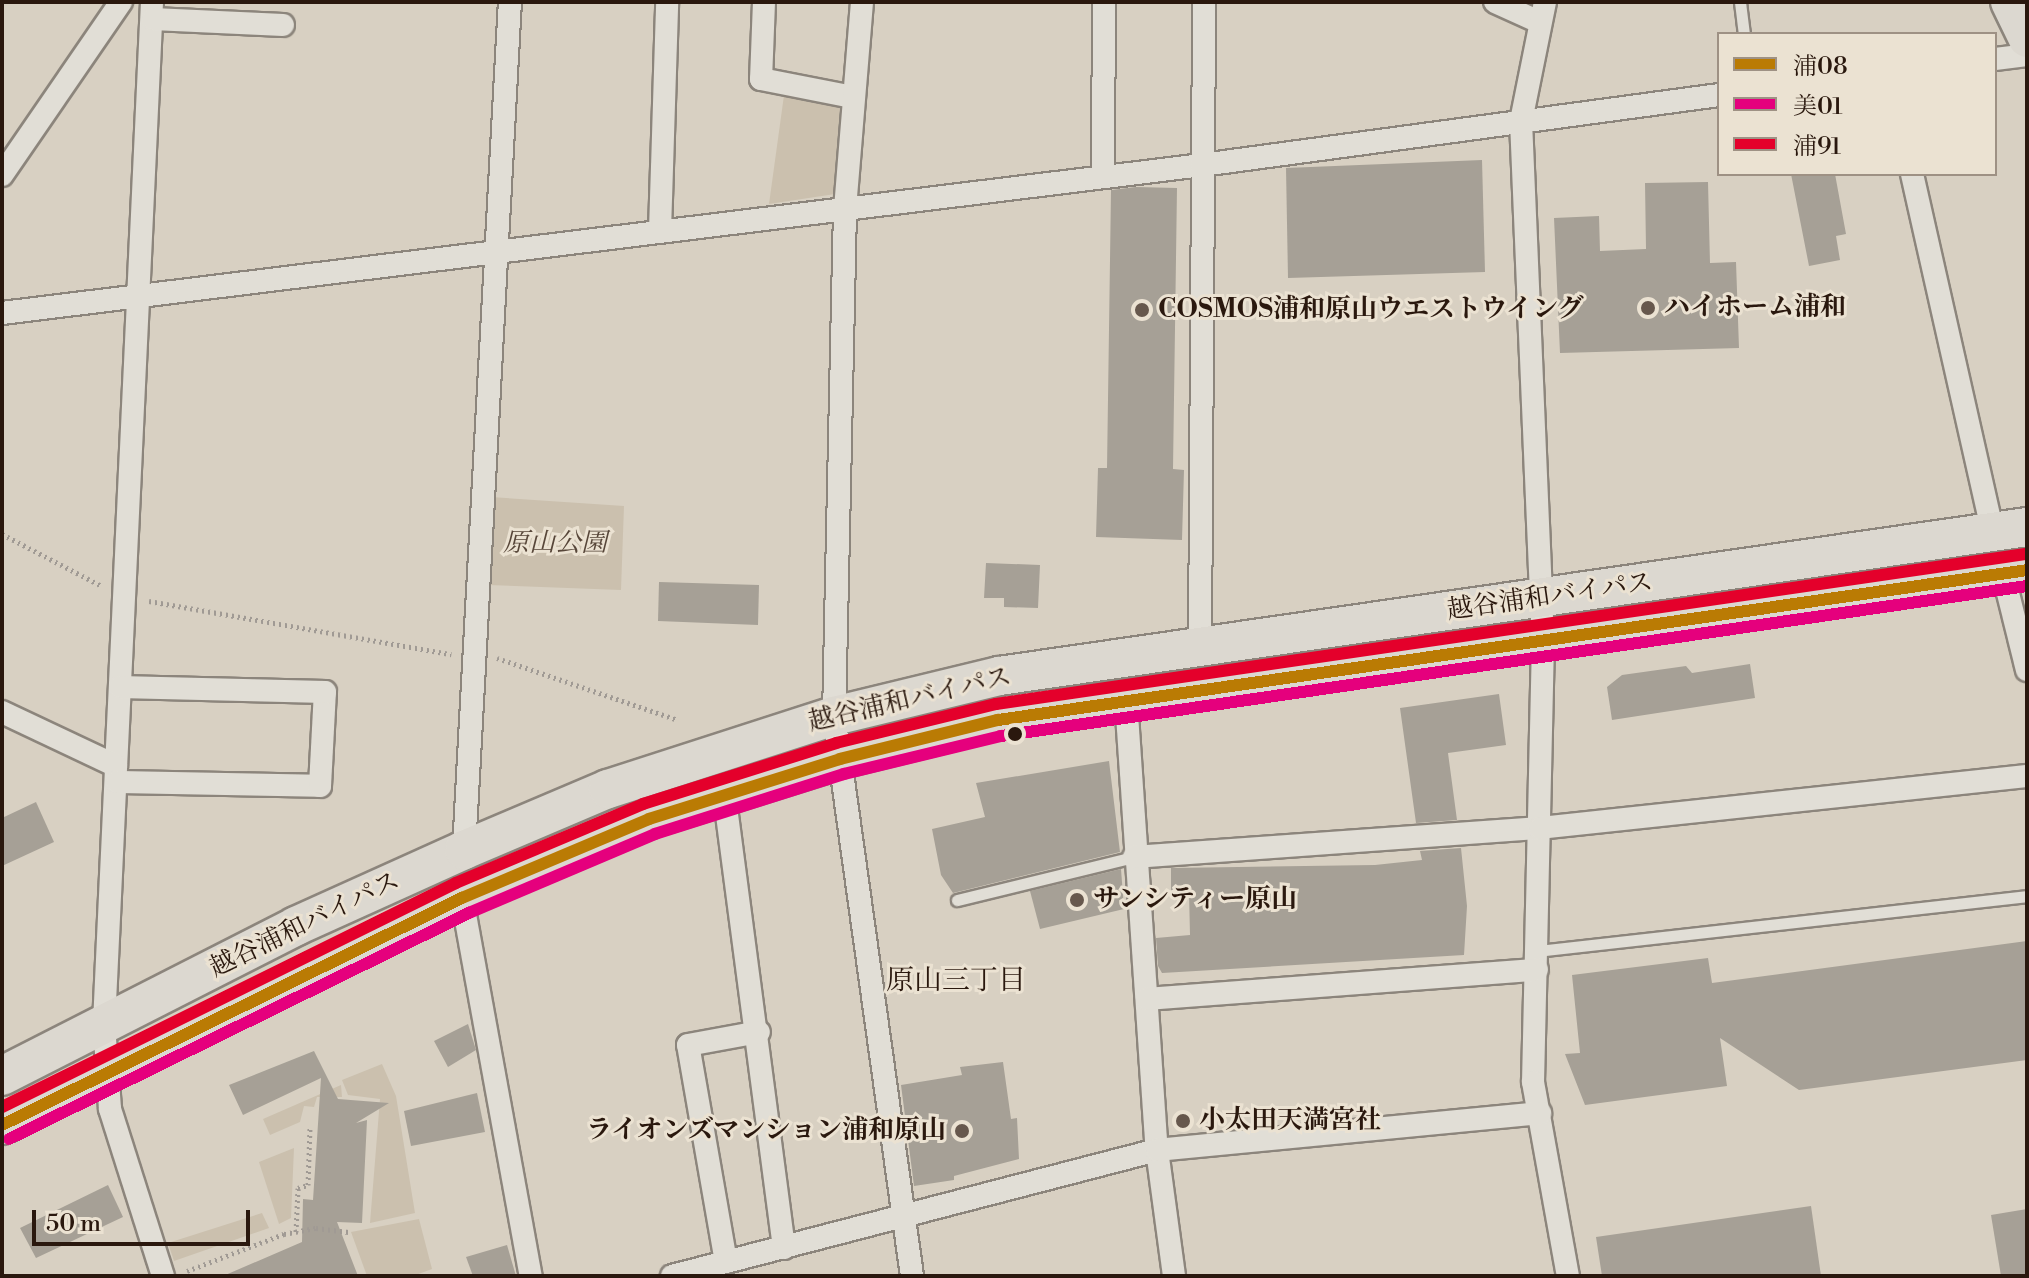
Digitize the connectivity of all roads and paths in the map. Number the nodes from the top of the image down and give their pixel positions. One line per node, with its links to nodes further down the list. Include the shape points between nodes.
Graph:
1 (121, 2): 21 (street)
2 (510, 2): 28 (street)
3 (667, 2): 27 (street)
4 (764, 2): 19 (street, via 761,79)
5 (862, 2): 19 (street)
6 (1104, 2): 25 (street)
7 (1204, 2): 22 (street)
8 (1495, 2): 12 (street)
9 (1740, 2): 14 (lane)
10 (2009, 2): 15 (main road)
11 (152, 10): 13 (street); 29 (street)
12 (1542, 12): 20 (street)
13 (283, 25)
14 (1744, 32)
15 (2027, 39)
16 (2027, 55): 17 (street)
17 (1997, 59)
18 (1717, 95): 20 (street)
19 (853, 97): 26 (street)
20 (1521, 121): 22 (street); 35 (street)
21 (10, 152): 23 (street)
22 (1202, 165): 25 (street); 37 (street)
23 (2, 175)
24 (1913, 176): 31 (street)
25 (1103, 177): 26 (street)
26 (845, 209): 27 (street); 43 (street)
27 (660, 231): 28 (street)
28 (497, 251): 29 (street); 38 (street)
29 (134, 300): 30 (street); 34 (street)
30 (2, 313)
31 (2010, 529): 35 (highway, 越谷浦和バイパス)
32 (2, 534): 34 (path)
33 (2015, 572): 36 (highway, 越谷浦和バイパス); 39 (street)
34 (122, 596): 38 (path); 40 (street)
35 (1542, 598): 36 (street); 37 (highway, 越谷浦和バイパス)
36 (1543, 642): 41 (highway, 越谷浦和バイパス); 49 (street)
37 (1200, 647): 43 (highway, 越谷浦和バイパス, via 999,676)
38 (476, 655): 44 (path); 50 (street)
39 (2027, 670)
40 (120, 687): 46 (street); 46 (street, via 325,692 320,786)
41 (1126, 700): 45 (highway, 越谷浦和バイパス, via 998,720); 51 (street)
42 (2, 712): 46 (street)
43 (834, 716): 45 (street); 50 (highway, 越谷浦和バイパス, via 608,789)
44 (678, 720)
45 (840, 759): 48 (highway, 越谷浦和バイパス); 65 (street)
46 (116, 774): 57 (street)
47 (2027, 776): 49 (street)
48 (724, 792): 53 (highway, 越谷浦和バイパス); 58 (street)
49 (1540, 828): 51 (street); 55 (street)
50 (464, 850): 57 (highway, 越谷浦和バイパス, via 296,926)
51 (1134, 857): 54 (lane); 56 (street)
52 (2027, 896): 55 (lane)
53 (462, 898): 59 (highway, 越谷浦和バイパス); 72 (street)
54 (957, 900)
55 (1537, 961): 56 (street); 61 (street, via 1533,1082)
56 (1147, 999): 64 (street)
57 (104, 1025): 59 (street); 60 (highway, 越谷浦和バイパス)
58 (759, 1032): 68 (street); 69 (street, via 688,1045)
59 (107, 1071): 62 (highway, 越谷浦和バイパス); 70 (street, via 110,1109)
60 (2, 1076)
61 (1540, 1113): 64 (street); 76 (street)
62 (2, 1125)
63 (310, 1127): 66 (path, via 308,1185 298,1188)
64 (1157, 1150): 65 (street); 75 (street)
65 (903, 1218): 68 (street); 74 (street)
66 (296, 1232): 67 (path); 71 (path)
67 (351, 1232)
68 (784, 1248): 69 (street)
69 (726, 1262): 73 (street)
70 (163, 1276)
71 (175, 1276)
72 (531, 1276)
73 (672, 1276)
74 (912, 1276)
75 (1174, 1276)
76 (1568, 1276)

